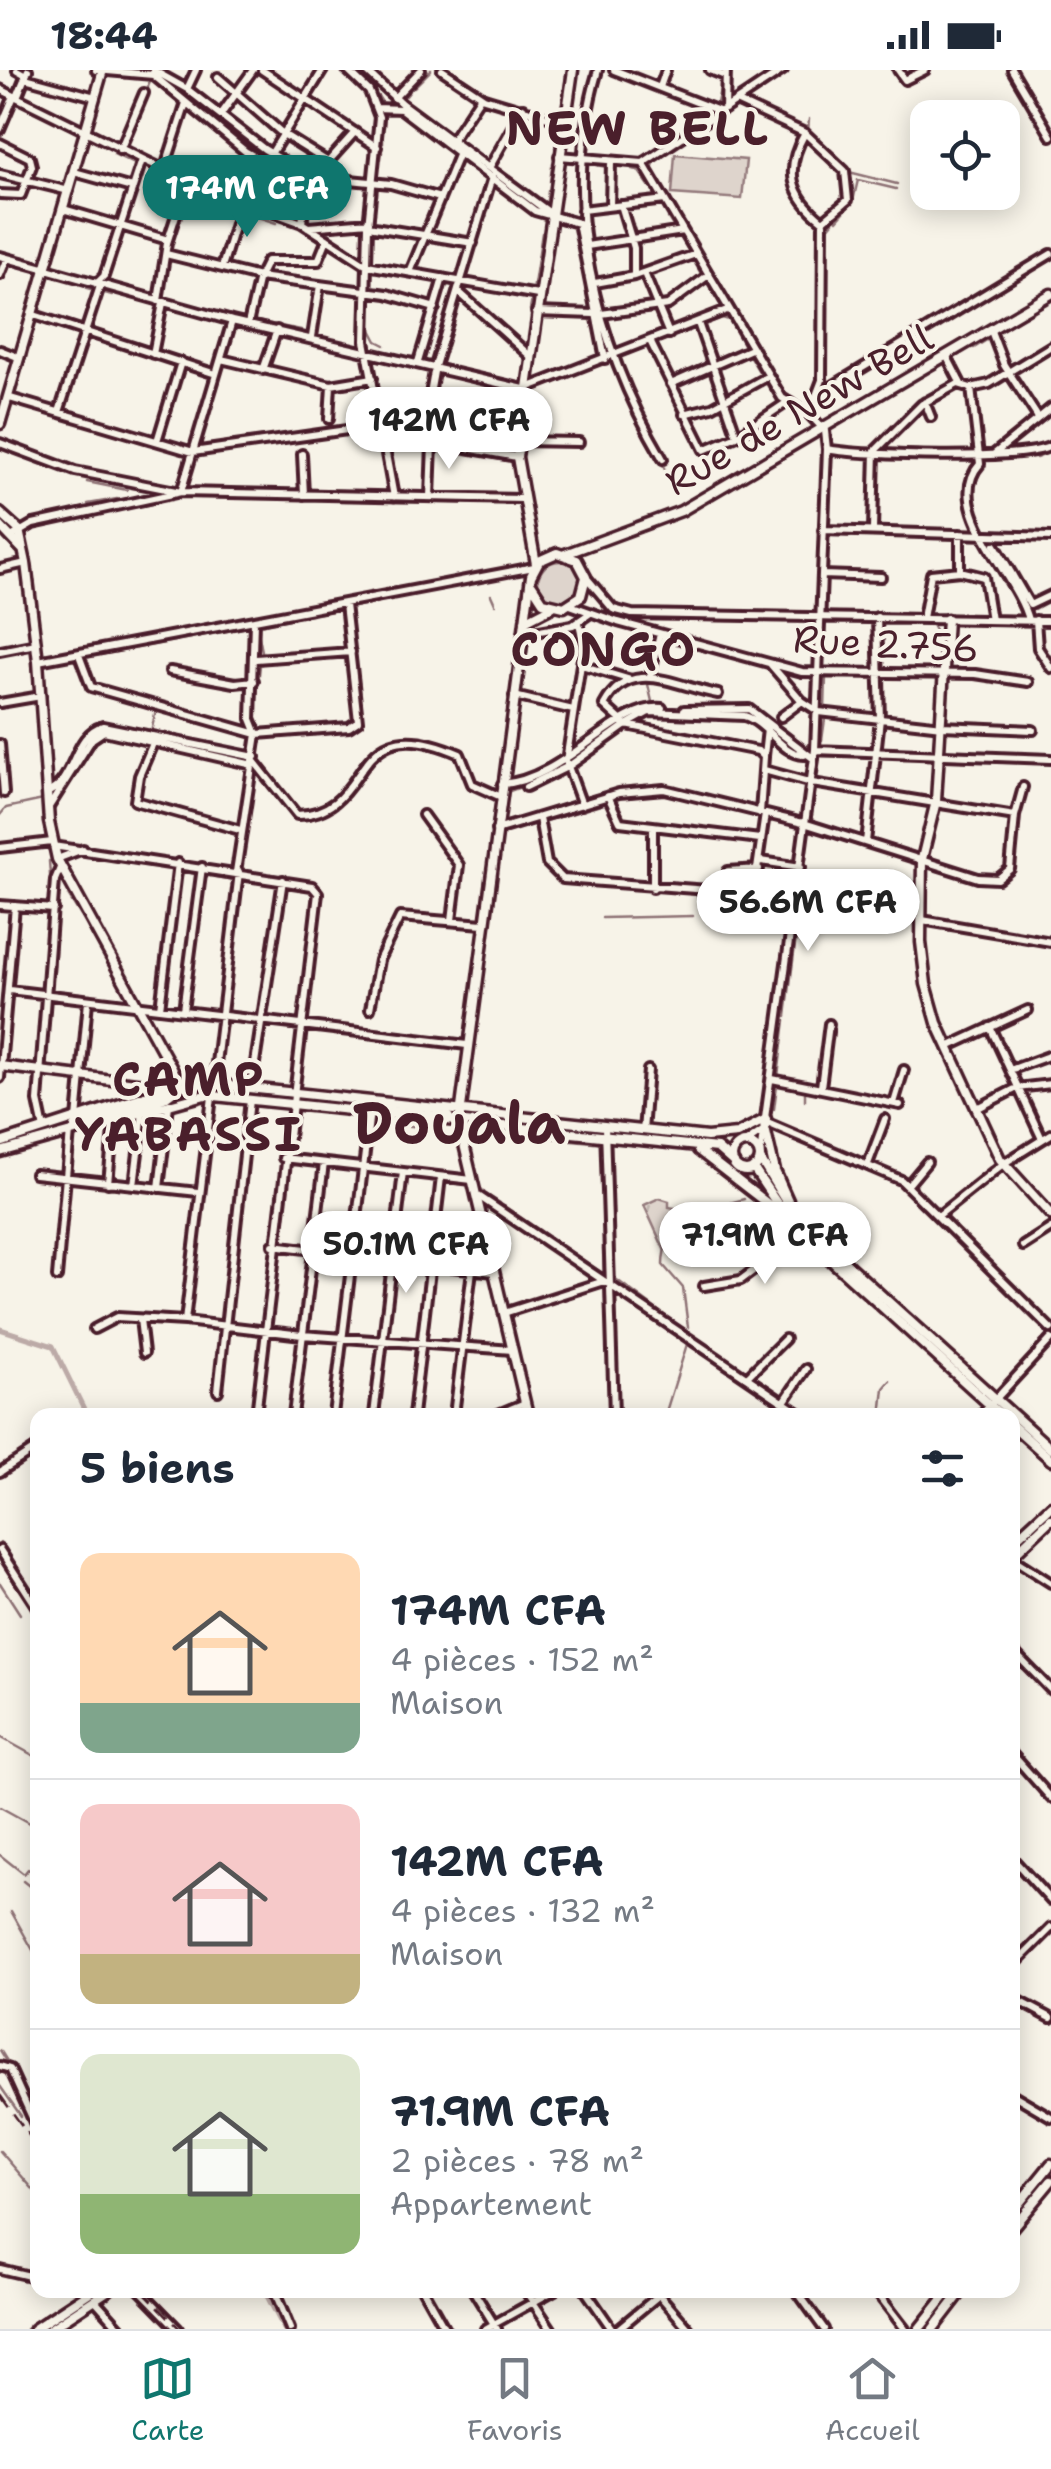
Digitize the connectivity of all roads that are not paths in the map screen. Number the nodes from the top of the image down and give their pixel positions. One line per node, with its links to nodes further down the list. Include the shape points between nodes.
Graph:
1 (17, 70): 22 (street)
2 (153, 70): 26 (street)
3 (196, 70): 26 (street)
4 (253, 70): 27 (street)
5 (262, 70): 33 (street)
6 (323, 70): 33 (street)
7 (347, 70): 36 (street)
8 (365, 70): 32 (street)
9 (421, 70): 32 (street)
10 (442, 70): 29 (street)
11 (573, 70): 40 (main road)
12 (598, 70): 55 (street)
13 (617, 70): 24 (street)
14 (666, 70): 24 (street)
15 (710, 70): 21 (street)
16 (783, 70): 34 (street)
17 (898, 70): 18 (street, via 906,80)
18 (925, 70)
19 (100, 71): 31 (main road); 35 (street, via 149,74)
20 (1014, 71): 46 (street)
21 (725, 73): 38 (street)
22 (27, 74): 30 (street); 31 (street)
23 (218, 78): 27 (street)
24 (660, 87): 38 (street)
25 (0, 88): 30 (street)
26 (187, 89): 39 (street)
27 (236, 90): 39 (street); 44 (street)
28 (144, 93): 50 (street)
29 (482, 96): 37 (street); 47 (street)
30 (16, 97): 41 (street); 43 (street)
31 (95, 97): 43 (main road)
32 (394, 98): 47 (street)
33 (305, 100): 42 (street); 44 (street)
34 (738, 102): 38 (street); 45 (street)
35 (186, 103): 59 (street); 61 (street)
36 (378, 108): 49 (street); 51 (street, via 401,110)
37 (523, 108): 40 (street); 60 (street)
38 (723, 110): 58 (street)
39 (221, 114): 52 (street)
40 (564, 122): 53 (main road)
41 (0, 129)
42 (354, 132): 49 (street); 56 (street)
43 (85, 133): 50 (street); 62 (main road)
44 (283, 134): 52 (street); 56 (street)
45 (804, 134): 82 (street, via 792,162 793,186); 82 (street, via 849,180 848,200)
46 (1051, 136)
47 (452, 140): 60 (street)
48 (0, 143): 67 (street, via 32,161)
49 (376, 147): 69 (street)
50 (120, 150): 54 (street)
51 (459, 153): 65 (street); 73 (street)
52 (270, 154): 66 (street)
53 (559, 156): 55 (street); 81 (main road)
54 (142, 160): 61 (street); 70 (street)
55 (585, 160): 57 (street); 80 (street)
56 (328, 162): 64 (street)
57 (610, 162): 58 (street); 77 (street)
58 (642, 163): 74 (street)
59 (271, 168): 66 (street); 78 (street)
60 (488, 168): 81 (street)
61 (164, 171): 68 (street)
62 (74, 172): 70 (street); 71 (main road)
63 (0, 174): 67 (street)
64 (321, 176): 66 (street); 69 (street)
65 (492, 177): 81 (street, via 534,211); 91 (street)
66 (308, 180): 85 (street)
67 (28, 181): 71 (street); 72 (street, via 21,195)
68 (187, 181): 75 (street); 89 (street)
69 (374, 182): 73 (street); 84 (street)
70 (132, 188): 83 (street)
71 (69, 191): 79 (main road)
72 (0, 194)
73 (440, 198): 87 (street)
74 (664, 200): 76 (street); 86 (street)
75 (242, 204): 78 (street); 98 (street)
76 (622, 204): 77 (street); 90 (street)
77 (610, 206): 80 (street)
78 (256, 208): 85 (street)
79 (64, 209): 83 (street); 99 (main road)
80 (582, 210): 92 (street)
81 (550, 215): 114 (main road); 120 (street, via 579,225)
82 (823, 221): 155 (street)
83 (120, 224): 89 (street); 109 (street)
84 (369, 224): 85 (street); 87 (street); 97 (street)
85 (305, 225): 88 (street)
86 (683, 231): 90 (street); 94 (street)
87 (424, 232): 91 (street); 100 (street)
88 (326, 238): 97 (street); 105 (street, via 320,260 270,259)
89 (168, 240): 93 (street)
90 (632, 240): 92 (street); 103 (street)
91 (473, 243): 107 (street)
92 (587, 246): 108 (street)
93 (166, 254): 98 (street); 115 (street)
94 (696, 254): 101 (street); 104 (street)
95 (1051, 254): 155 (street)
96 (3, 258): 99 (street); 102 (street)
97 (367, 265): 100 (street); 111 (street)
98 (222, 267): 105 (street)
99 (46, 270): 109 (street); 121 (main road)
100 (410, 272): 106 (street)
101 (644, 273): 103 (street); 116 (street)
102 (0, 275)
103 (634, 276): 108 (street)
104 (707, 276): 116 (street); 118 (street)
105 (258, 277): 110 (street); 124 (street)
106 (443, 278): 107 (street); 117 (street)
107 (462, 282): 112 (street); 114 (street)
108 (595, 283): 120 (street)
109 (98, 285): 115 (street); 126 (street)
110 (320, 285): 111 (street); 129 (street)
111 (366, 292): 117 (street); 132 (street)
112 (460, 292): 136 (street); 143 (street)
113 (1051, 294): 127 (main road, Rue de New Bell)
114 (538, 295): 119 (main road)
115 (161, 302): 122 (street); 135 (street)
116 (660, 307): 120 (street); 128 (street)
117 (435, 308): 142 (street)
118 (727, 310): 123 (street); 133 (street)
119 (536, 312): 120 (street); 136 (main road)
120 (598, 314): 137 (street)
121 (34, 316): 126 (street); 139 (main road)
122 (232, 320): 124 (street); 140 (street)
123 (698, 323): 128 (street); 144 (street)
124 (248, 324): 125 (street)
125 (277, 330): 129 (street); 145 (street)
126 (83, 331): 135 (street); 161 (street)
127 (991, 331): 138 (main road, Rue de New Bell); 146 (street)
128 (669, 334): 130 (street)
129 (312, 337): 132 (street)
130 (650, 341): 137 (street); 150 (street)
131 (1051, 346): 146 (street)
132 (368, 349): 142 (street); 149 (street)
133 (752, 349): 144 (street); 148 (street)
134 (0, 350): 139 (street)
135 (154, 354): 141 (street)
136 (530, 355): 154 (main road)
137 (608, 357): 154 (street); 184 (street)
138 (947, 357): 151 (street); 169 (main road, Rue de New Bell)
139 (22, 358): 157 (main road)
140 (221, 358): 145 (street); 147 (street)
141 (180, 362): 147 (street); 172 (street)
142 (418, 362): 143 (street)
143 (435, 366): 154 (street); 175 (street, via 422,440)
144 (714, 368): 150 (street); 156 (street)
145 (263, 370): 152 (street)
146 (1009, 373): 153 (street); 164 (street)
147 (216, 374): 179 (street)
148 (768, 376): 156 (street); 158 (street)
149 (373, 378): 152 (street); 168 (street)
150 (671, 384): 162 (street)
151 (961, 384): 153 (street); 159 (street)
152 (331, 385): 166 (street)
153 (972, 388): 182 (street)
154 (524, 389): 171 (main road)
155 (820, 394): 163 (street)
156 (725, 399): 162 (street); 170 (street)
157 (6, 401): 161 (street); 167 (main road)
158 (786, 402): 163 (street); 170 (street)
159 (925, 402): 165 (street); 178 (street)
160 (1051, 408): 164 (street)
161 (60, 412): 172 (street)
162 (684, 414): 170 (street, via 704,450)
163 (809, 414): 169 (street)
164 (1037, 416): 183 (street)
165 (931, 417)
166 (329, 419)
167 (0, 424)
168 (382, 425): 179 (street); 188 (street)
169 (824, 431): 177 (street); 201 (main road, Rue de New Bell, via 681,512)
170 (737, 436)
171 (518, 440): 173 (street); 181 (main road)
172 (157, 441): 179 (street)
173 (580, 442)
174 (0, 443): 185 (street, via 75,470)
175 (432, 444): 181 (street); 187 (street)
176 (1051, 446): 183 (street)
177 (827, 449): 178 (street); 193 (street)
178 (876, 451): 182 (street); 194 (street)
179 (193, 452): 185 (street)
180 (302, 454): 186 (street)
181 (516, 456): 189 (main road)
182 (979, 456): 183 (street); 197 (street, via 968,499)
183 (992, 456)
184 (664, 459)
185 (181, 492): 186 (street); 192 (street)
186 (304, 495): 188 (street)
187 (430, 497): 188 (street); 189 (street)
188 (394, 498)
189 (522, 499): 196 (main road)
190 (0, 513): 192 (main road)
191 (0, 526): 198 (main road)
192 (19, 530): 198 (street); 200 (main road)
193 (822, 530): 194 (street); 207 (street)
194 (873, 530): 195 (street)
195 (960, 534): 197 (street); 205 (street)
196 (534, 535): 201 (main road); 203 (main road)
197 (986, 535): 199 (street); 211 (street, via 1030,605); 221 (street)
198 (11, 537): 200 (main road)
199 (1051, 537)
200 (22, 549): 202 (main road)
201 (561, 553): 203 (main road); 208 (main road, via 581,565)
202 (26, 563): 204 (street); 228 (main road)
203 (535, 566): 206 (street); 210 (main road)
204 (0, 568)
205 (960, 570): 218 (street, via 932,574); 220 (street, via 984,577)
206 (516, 571): 210 (street); 212 (street)
207 (822, 576): 209 (street); 217 (street)
208 (586, 577): 213 (main road); 217 (street, via 622,612)
209 (881, 577)
210 (532, 582): 214 (main road, via 538,599); 224 (main road)
211 (1051, 596)
212 (346, 604): 223 (street); 230 (street)
213 (570, 605): 214 (main road); 215 (street, Rue 2.756)
214 (552, 606): 224 (main road)
215 (590, 614): 225 (street); 227 (street, Rue 2.756)
216 (877, 616): 217 (street); 218 (street); 239 (street)
217 (822, 617): 238 (street)
218 (923, 618): 219 (street)
219 (947, 619): 220 (street); 240 (main road)
220 (990, 620): 221 (street)
221 (1032, 620): 222 (street); 236 (street)
222 (1051, 620)
223 (254, 621): 231 (street); 232 (street)
224 (526, 621): 226 (main road)
225 (578, 623): 226 (street); 234 (street)
226 (523, 634): 247 (main road)
227 (660, 634): 235 (street, Rue 2.756); 241 (street)
228 (36, 644): 229 (street); 233 (main road)
229 (0, 651)
230 (351, 652): 232 (street); 258 (street, via 356,725)
231 (79, 655): 233 (street); 258 (street, via 90,687)
232 (256, 658): 243 (street)
233 (38, 661): 246 (main road)
234 (581, 664): 242 (street); 250 (street)
235 (772, 665): 238 (street, Rue 2.756); 248 (street)
236 (1051, 668)
237 (170, 672): 243 (street)
238 (820, 672): 239 (street, Rue 2.756); 251 (street)
239 (878, 672): 240 (street, Rue 2.756); 253 (street)
240 (942, 675): 244 (street, Rue 2.756); 255 (main road)
241 (650, 676): 242 (street); 245 (street)
242 (632, 680): 254 (street, via 604,705)
243 (254, 682): 258 (street, via 250,718)
244 (1028, 682)
245 (718, 694)
246 (41, 696): 249 (street); 278 (main road)
247 (514, 696): 250 (street); 274 (main road)
248 (802, 701): 251 (street); 252 (street)
249 (0, 703)
250 (572, 710): 269 (street)
251 (819, 712): 253 (street); 261 (street)
252 (782, 717)
253 (880, 719): 255 (street); 262 (street)
254 (624, 723): 256 (street, via 658,711 744,716); 263 (street, via 634,710 650,706 749,709); 265 (street); 269 (street)
255 (942, 726): 257 (street); 264 (main road)
256 (767, 728): 263 (street, via 793,754); 265 (street)
257 (1033, 730)
258 (257, 734): 268 (street)
259 (154, 741): 268 (street); 278 (street, via 100,732); 287 (street, via 135,800)
260 (0, 744): 275 (street)
261 (816, 750): 262 (street); 267 (street)
262 (876, 753): 264 (street); 276 (street)
263 (804, 755): 267 (street)
264 (940, 755): 266 (street); 279 (main road)
265 (764, 757): 270 (street)
266 (1051, 759)
267 (814, 760): 271 (street)
268 (254, 761): 274 (street, via 297,815 336,801 376,750 416,739 460,754 472,784); 278 (street, via 103,726 90,732); 287 (street)
269 (567, 763): 272 (street); 274 (street); 280 (street)
270 (764, 770): 271 (street); 281 (street)
271 (812, 783): 276 (street); 285 (street)
272 (526, 787)
273 (1023, 788): 283 (street)
274 (500, 791): 288 (main road)
275 (4, 792)
276 (872, 792): 279 (street); 290 (street)
277 (608, 796): 280 (street); 281 (street, via 664,789); 286 (street, via 616,820)
278 (48, 800): 291 (main road)
279 (936, 801): 283 (street); 294 (main road)
280 (582, 805): 284 (street)
281 (762, 813): 285 (street); 289 (street)
282 (423, 815): 308 (street, via 459,865)
283 (1016, 816): 294 (street, via 1010,870 998,880)
284 (538, 818): 288 (street); 304 (street, via 547,863 558,877)
285 (807, 824): 290 (street); 299 (street)
286 (653, 827): 289 (street); 304 (street)
287 (240, 830): 301 (street)
288 (495, 831): 311 (main road)
289 (760, 839): 297 (street)
290 (866, 842): 294 (street)
291 (53, 844): 292 (street); 293 (street); 296 (main road)
292 (0, 848)
293 (84, 848): 295 (street); 296 (street)
294 (922, 859): 310 (main road)
295 (178, 863): 298 (street); 317 (street)
296 (58, 864): 307 (street); 316 (main road)
297 (760, 865): 299 (street); 300 (street); 304 (street, via 748,893)
298 (202, 867): 301 (street); 319 (street)
299 (801, 867): 336 (street)
300 (728, 871)
301 (238, 872): 302 (street); 321 (street)
302 (283, 880): 322 (street); 324 (street, via 318,893)
303 (851, 880): 309 (street)
304 (653, 888)
305 (0, 905): 306 (street)
306 (15, 906): 307 (street); 313 (street)
307 (54, 908): 314 (street)
308 (452, 920): 311 (street); 318 (street, via 408,914 395,921)
309 (839, 920)
310 (922, 920): 312 (street); 327 (main road, via 926,984)
311 (483, 924): 326 (main road)
312 (1051, 942)
313 (8, 990): 314 (street); 329 (street)
314 (48, 995): 315 (street); 330 (street)
315 (88, 1001): 316 (street); 334 (street)
316 (141, 1006): 317 (street); 339 (main road)
317 (160, 1008): 319 (street)
318 (370, 1009)
319 (183, 1010): 321 (street)
320 (1028, 1010): 325 (street)
321 (220, 1016): 322 (street); 337 (street)
322 (261, 1021): 324 (street); 342 (street)
323 (829, 1024): 340 (street)
324 (301, 1026): 326 (street); 344 (street)
325 (990, 1026): 327 (street); 333 (street)
326 (468, 1045): 350 (main road)
327 (948, 1047): 348 (main road)
328 (1051, 1055): 333 (street)
329 (1, 1066): 330 (main road); 335 (street)
330 (42, 1070): 334 (main road); 358 (street, via 38,1101)
331 (648, 1070): 356 (street)
332 (904, 1070): 340 (street, via 897,1104)
333 (1010, 1070): 341 (street)
334 (80, 1074): 339 (main road); 352 (street)
335 (0, 1078)
336 (771, 1082): 340 (street); 354 (street)
337 (211, 1084): 339 (main road); 342 (main road); 343 (street)
338 (1051, 1084): 341 (street)
339 (177, 1086): 352 (main road); 357 (main road, via 164,1098)
340 (821, 1087)
341 (1017, 1088): 348 (street); 362 (street)
342 (252, 1089): 344 (main road)
343 (209, 1096): 345 (main road); 346 (main road); 385 (street)
344 (291, 1099): 345 (main road); 347 (main road); 368 (street)
345 (250, 1100): 406 (street)
346 (169, 1104): 349 (main road); 384 (street)
347 (371, 1109): 347 (street, via 375,1112 451,1119 416,1112); 350 (main road); 374 (street)
348 (976, 1109): 373 (main road)
349 (143, 1112): 353 (main road); 382 (street)
350 (459, 1118): 355 (main road); 361 (main road); 380 (main road)
351 (885, 1118): 372 (street)
352 (76, 1119): 358 (main road)
353 (114, 1120): 357 (main road); 381 (street)
354 (764, 1124): 360 (main road); 364 (street); 367 (street); 372 (street); 389 (main road)
355 (605, 1127): 356 (main road); 361 (street)
356 (643, 1131): 360 (main road)
357 (70, 1132): 358 (main road); 379 (street)
358 (46, 1134): 363 (main road); 366 (main road)
359 (1051, 1134): 362 (street)
360 (707, 1137): 364 (main road)
361 (604, 1138): 365 (main road); 401 (street)
362 (1042, 1139): 373 (street)
363 (0, 1142)
364 (744, 1143): 367 (main road); 371 (main road, via 733,1153)
365 (690, 1146): 371 (main road, via 722,1150); 389 (main road)
366 (0, 1152)
367 (760, 1157): 375 (main road); 389 (main road)
368 (283, 1158): 370 (street); 392 (street)
369 (927, 1162): 383 (street)
370 (324, 1163): 374 (street); 394 (street)
371 (734, 1163): 375 (main road)
372 (868, 1164): 383 (street)
373 (1003, 1164): 387 (main road); 388 (street)
374 (362, 1167): 376 (street); 395 (street)
375 (754, 1168): 389 (main road)
376 (403, 1172): 378 (street); 396 (street)
377 (35, 1174): 379 (street)
378 (441, 1177): 380 (street); 397 (street)
379 (68, 1178): 381 (street); 400 (street)
380 (472, 1180): 386 (main road)
381 (108, 1182): 382 (street)
382 (134, 1185): 384 (street)
383 (907, 1186): 388 (street)
384 (159, 1188): 385 (street)
385 (198, 1192): 405 (street)
386 (476, 1195): 399 (main road); 401 (street)
387 (1051, 1214)
388 (938, 1216): 408 (street)
389 (791, 1218): 391 (main road); 422 (main road)
390 (1051, 1228): 393 (street)
391 (802, 1234): 402 (street, via 741,1280); 422 (main road)
392 (274, 1245): 394 (street); 409 (street)
393 (1023, 1246)
394 (313, 1250): 395 (street); 410 (street)
395 (353, 1254): 396 (street); 411 (street)
396 (392, 1259): 397 (street); 414 (street)
397 (432, 1264): 398 (street); 415 (street)
398 (472, 1270): 399 (street); 416 (street)
399 (494, 1272): 403 (main road)
400 (57, 1277)
401 (606, 1282): 403 (street); 420 (street); 433 (street)
402 (704, 1286)
403 (504, 1313): 417 (main road)
404 (140, 1319): 405 (street); 407 (street, via 110,1318); 418 (street)
405 (185, 1320): 406 (street)
406 (225, 1326): 409 (street); 421 (street)
407 (94, 1329)
408 (1051, 1329)
409 (265, 1332): 410 (street); 425 (street)
410 (302, 1335): 411 (street); 426 (street)
411 (342, 1338): 414 (street); 427 (street)
412 (785, 1340): 420 (street)
413 (1051, 1340): 422 (street)
414 (382, 1342): 415 (street); 428 (street)
415 (422, 1345): 416 (street); 429 (street)
416 (462, 1347): 417 (street); 430 (street)
417 (512, 1350): 424 (main road)
418 (144, 1353)
419 (806, 1370): 423 (street)
420 (747, 1378): 423 (street)
421 (218, 1391)
422 (993, 1401): 435 (street); 436 (main road); 437 (main road)
423 (784, 1402): 434 (street)
424 (526, 1403): 431 (street); 432 (main road)
425 (257, 1408)
426 (294, 1408)
427 (334, 1408)
428 (375, 1408)
429 (414, 1408)
430 (455, 1408)
431 (514, 1408)
432 (527, 1408)
433 (614, 1408)
434 (792, 1408)
435 (987, 1408)
436 (997, 1408)
437 (1001, 1408)
438 (1020, 1423): 440 (main road)
439 (1020, 1432): 442 (main road)
440 (1051, 1449)
441 (30, 1452): 443 (street)
442 (1051, 1460)
443 (0, 1472)
444 (1051, 1506): 446 (main road)
445 (1051, 1519): 447 (main road)
446 (1020, 1535)
447 (1020, 1549)
448 (0, 1550): 451 (street)
449 (1020, 1562): 450 (street)
450 (1051, 1583)
451 (30, 1590)
452 (1020, 1658): 453 (street)
453 (1051, 1690)
454 (1020, 1763): 455 (street)
455 (1051, 1798)
456 (1020, 1867): 457 (street)
457 (1051, 1902)
458 (1051, 1928): 459 (street)
459 (1020, 1959)
460 (1020, 2001): 461 (street)
461 (1051, 2018)
462 (0, 2066): 464 (street, via 10,2069)
463 (1020, 2099): 465 (street)
464 (30, 2113)
465 (1051, 2117)
466 (1051, 2164): 468 (main road)
467 (1051, 2181): 469 (main road)
468 (1020, 2203)
469 (1020, 2203)
470 (0, 2269): 471 (street)
471 (30, 2276)
472 (83, 2298): 490 (main road)
473 (85, 2298): 491 (main road)
474 (95, 2298): 492 (street)
475 (148, 2298): 493 (street)
476 (277, 2298): 494 (street)
477 (428, 2298): 495 (street)
478 (478, 2298): 489 (street)
479 (530, 2298): 488 (street)
480 (541, 2298): 488 (street)
481 (591, 2298): 498 (street)
482 (653, 2298): 498 (street)
483 (665, 2298): 499 (street)
484 (802, 2298): 500 (street)
485 (881, 2298): 501 (street)
486 (944, 2298): 502 (main road)
487 (957, 2298): 503 (main road)
488 (533, 2303): 489 (street); 497 (street)
489 (496, 2327): 496 (street)
490 (34, 2329)
491 (50, 2329)
492 (121, 2329)
493 (178, 2329)
494 (290, 2329)
495 (445, 2329)
496 (485, 2329)
497 (551, 2329)
498 (616, 2329)
499 (690, 2329)
500 (824, 2329)
501 (905, 2329)
502 (919, 2329)
503 (932, 2329)

